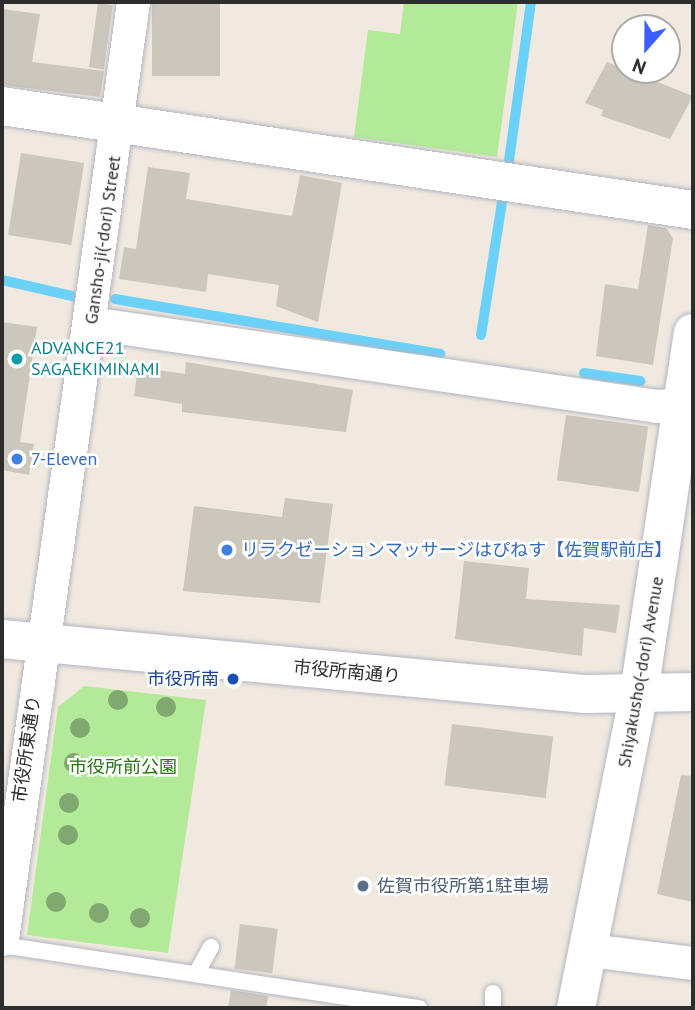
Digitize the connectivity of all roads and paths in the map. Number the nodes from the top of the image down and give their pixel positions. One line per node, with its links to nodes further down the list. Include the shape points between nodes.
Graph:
1 (133, 2): 3 (street, Gansho-ji(-dori) Street)
2 (2, 106): 3 (street)
3 (119, 123): 4 (street); 5 (street, Gansho-ji(-dori) Street)
4 (693, 210)
5 (91, 323): 7 (street, via 657,406); 9 (street, Gansho-ji(-dori) Street)
6 (693, 333): 7 (street, Shiyakusho(-dori) Avenue)
7 (689, 402): 11 (street, Shiyakusho(-dori) Avenue)
8 (2, 639): 9 (street, 市役所南通り)
9 (41, 643): 11 (street, 市役所南通り, via 585,694); 12 (street, 市役所東通り)
10 (693, 692): 11 (street, 市役所南通り)
11 (639, 693): 15 (street, Shiyakusho(-dori) Avenue)
12 (2, 939)
13 (2, 945): 17 (lane)
14 (211, 947): 17 (lane)
15 (589, 950): 16 (street); 19 (street, Shiyakusho(-dori) Avenue)
16 (693, 963)
17 (196, 974): 18 (lane)
18 (419, 1008)
19 (576, 1008)

